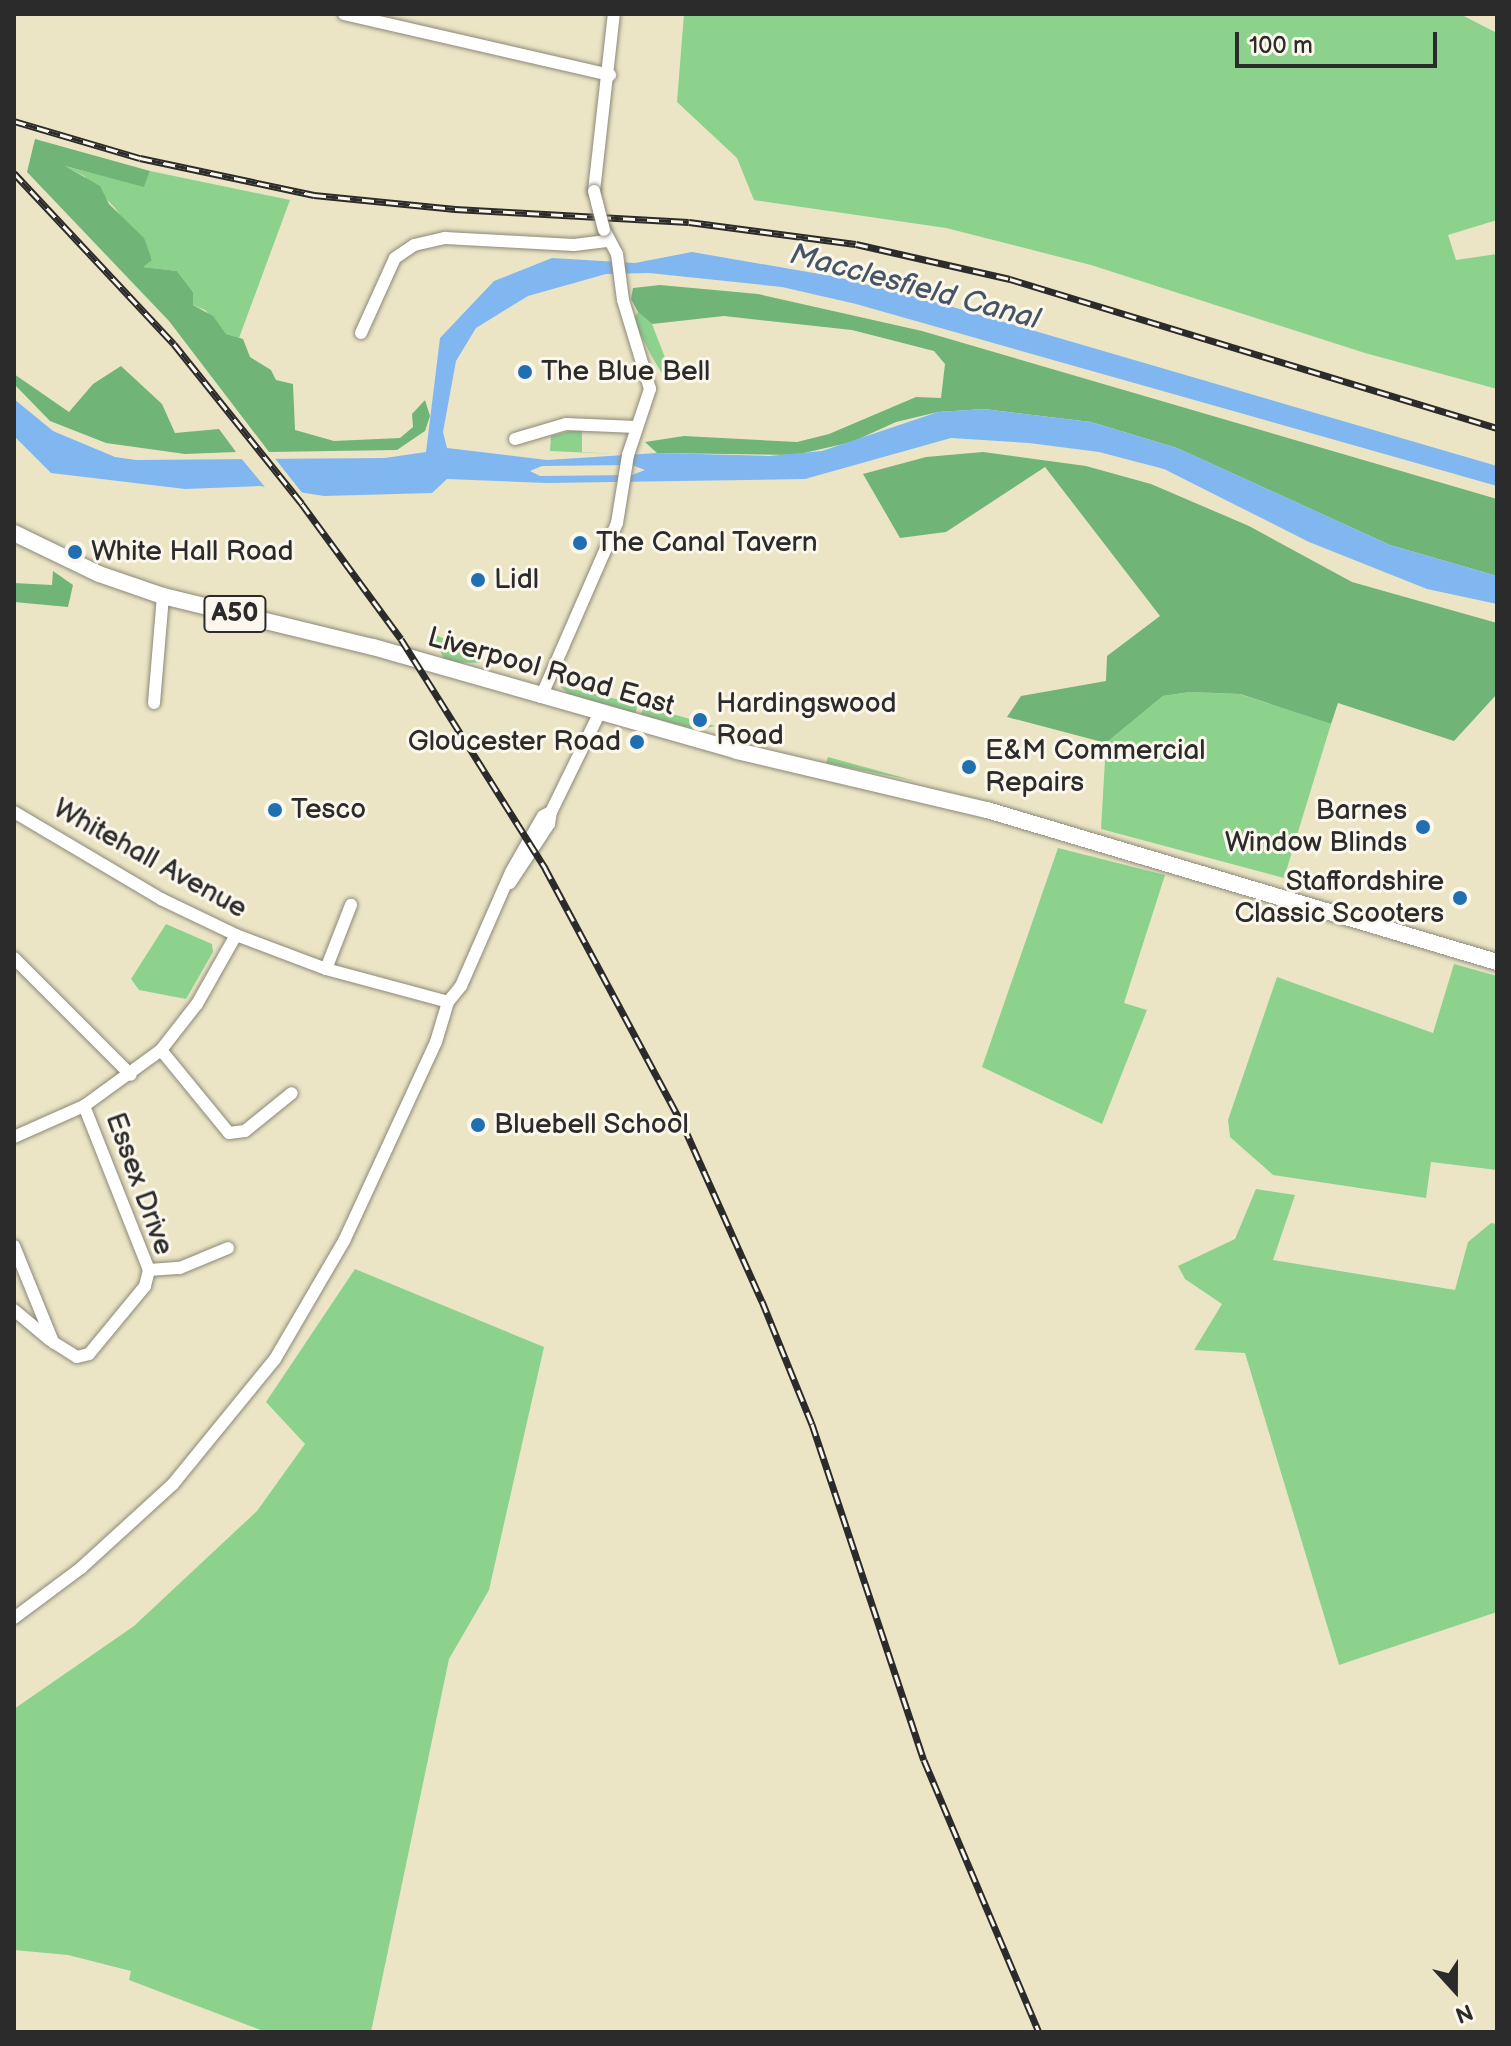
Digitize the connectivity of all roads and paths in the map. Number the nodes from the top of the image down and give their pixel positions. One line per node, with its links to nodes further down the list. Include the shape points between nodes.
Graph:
1 (344, 14): 3 (street)
2 (614, 14): 3 (street)
3 (610, 75): 4 (street, bridge, via 594,191)
4 (605, 235): 5 (street, via 574,245 445,238 414,245 395,258); 6 (street, via 617,254 620,285 650,389)
5 (361, 333)
6 (636, 427): 7 (street, via 566,424); 10 (street, via 617,523)
7 (515, 439)
8 (14, 533): 9 (main road, Liverpool Road East / A50, via 99,574)
9 (163, 596): 10 (main road, Liverpool Road East / A50, via 373,647); 11 (street)
10 (541, 697): 12 (main road, Liverpool Road East / A50)
11 (154, 703)
12 (599, 714): 17 (main road, Liverpool Road East / A50, via 987,810); 19 (street)
13 (14, 812): 15 (street, Whitehall Avenue, via 161,899)
14 (351, 905): 18 (street)
15 (236, 935): 18 (street, Whitehall Avenue); 20 (street, via 214,978)
16 (14, 958): 21 (street)
17 (1497, 962)
18 (326, 969): 19 (street, Whitehall Avenue)
19 (448, 1002): 32 (street, via 436,1042 344,1241 275,1359 173,1484 81,1568)
20 (161, 1050): 21 (street); 22 (street, via 229,1133 245,1131)
21 (131, 1075): 23 (street)
22 (292, 1093)
23 (84, 1106): 24 (street); 27 (street, Essex Drive)
24 (14, 1137)
25 (14, 1246): 28 (street)
26 (228, 1248): 27 (street, via 180,1268)
27 (149, 1270): 31 (street, Essex Drive, via 145,1286 123,1317 89,1354 77,1357)
28 (25, 1275): 29 (street); 31 (street)
29 (14, 1284)
30 (14, 1310): 31 (street)
31 (53, 1342)
32 (14, 1618)

